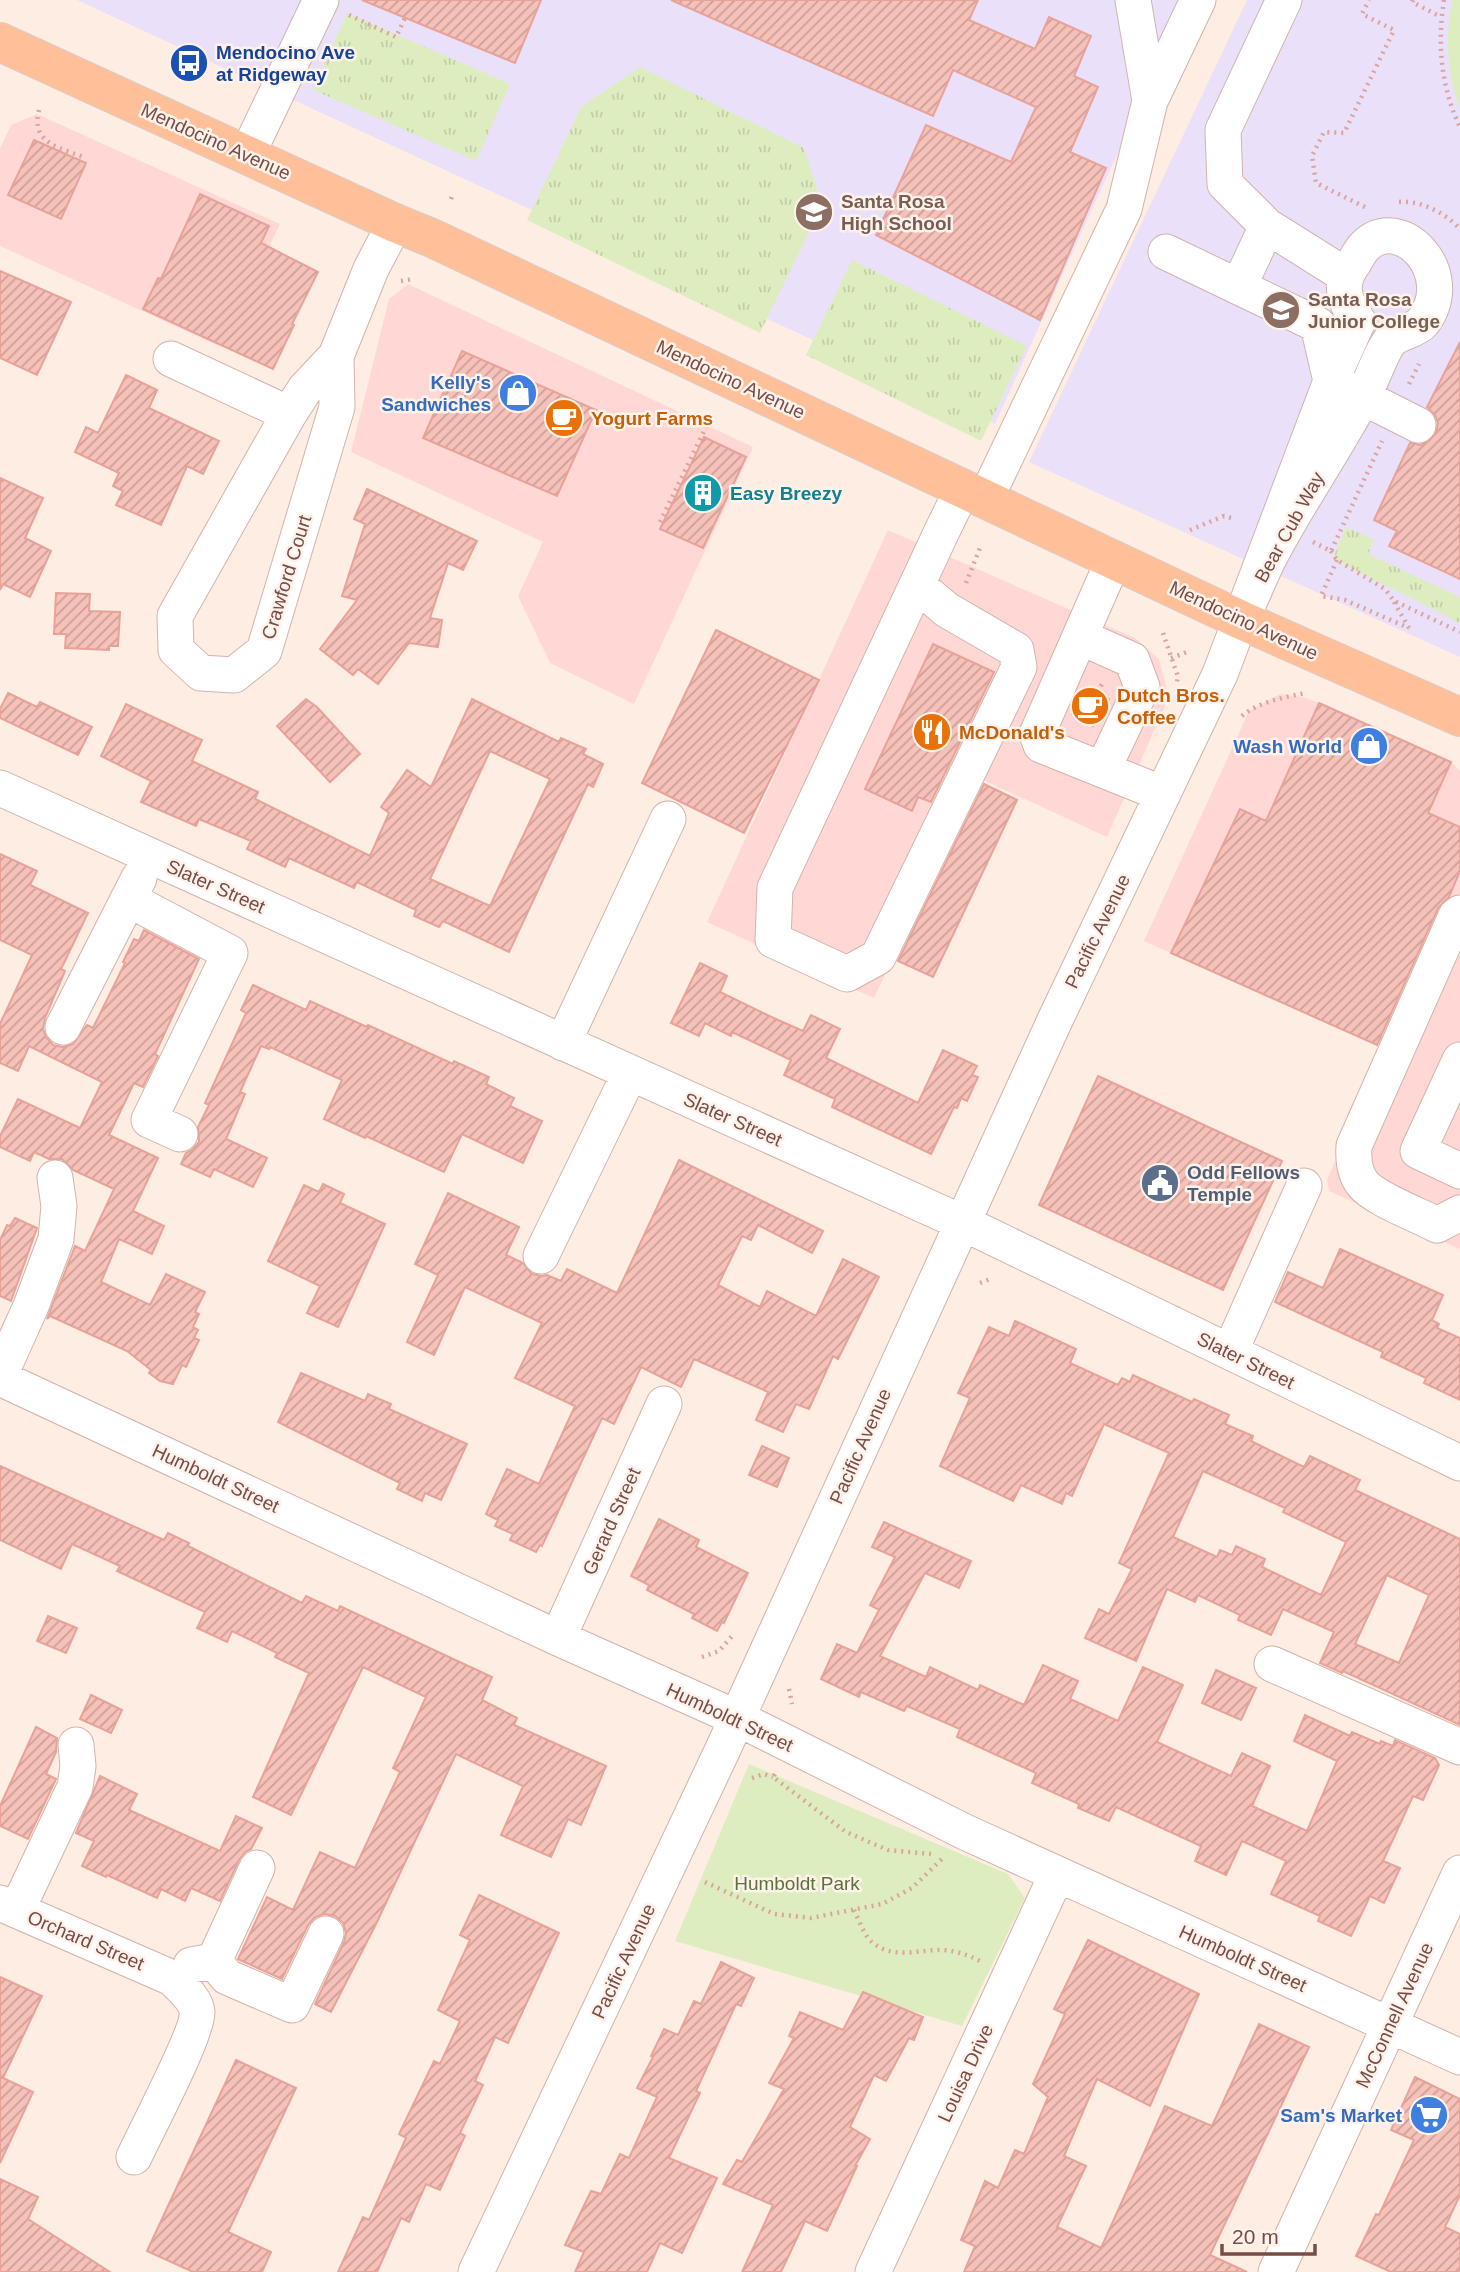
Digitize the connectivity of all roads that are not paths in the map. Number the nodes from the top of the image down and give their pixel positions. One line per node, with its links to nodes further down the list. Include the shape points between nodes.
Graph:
1 (1133, 0): 6 (street)
2 (1198, 0): 6 (street)
3 (1284, 0): 9 (street, via 1223,130 1225,184)
4 (332, 6): 7 (street)
5 (0, 42): 7 (main road, Mendocino Avenue)
6 (1150, 102): 19 (street, via 1124,209)
7 (247, 155): 8 (main road, Mendocino Avenue)
8 (395, 223): 13 (street, Crawford Court); 19 (main road, Mendocino Avenue)
9 (1267, 226): 11 (street); 12 (street)
10 (1166, 252): 12 (street)
11 (1345, 275): 15 (street, Bear Cub Way, via 1343,291 1358,321); 16 (street, Bear Cub Way, via 1366,245 1392,237 1406,239 1432,256 1441,285 1432,314 1420,326 1390,341)
12 (1239, 286): 15 (street, via 1318,325)
13 (336, 356): 17 (street, Crawford Court); 17 (street, Crawford Court, via 337,407 264,651 234,675 201,673 176,650 175,616)
14 (171, 359): 17 (street)
15 (1331, 381): 16 (street); 22 (street, Bear Cub Way)
16 (1363, 397): 18 (street); 22 (street, Bear Cub Way, via 1267,561)
17 (289, 414)
18 (1418, 425)
19 (974, 493): 20 (main road, Mendocino Avenue); 21 (street)
20 (1114, 559): 22 (main road, Mendocino Avenue); 23 (street)
21 (917, 585): 21 (street, via 947,610 1016,650 1019,667 878,957 847,974 773,940 775,888)
22 (1241, 620): 24 (main road, Mendocino Avenue); 27 (street, Pacific Avenue)
23 (1080, 637): 25 (street, via 1132,660 1142,687); 25 (street, via 1037,734 1041,745)
24 (1460, 717)
25 (1103, 769): 27 (street)
26 (0, 788): 29 (street, Slater Street)
27 (1163, 794): 41 (street, Pacific Avenue)
28 (668, 819): 33 (street)
29 (150, 856): 30 (street); 33 (street, Slater Street)
30 (128, 899): 32 (street); 36 (street, via 230,953 149,1120)
31 (1460, 913): 40 (street, via 1354,1146 1353,1158 1355,1170 1371,1192 1437,1225)
32 (63, 1027)
33 (563, 1043): 35 (street, Slater Street)
34 (1460, 1060): 37 (street, via 1418,1151)
35 (630, 1073): 41 (street, Slater Street); 42 (street)
36 (180, 1134)
37 (1460, 1171)
38 (55, 1178): 44 (street, via 59,1206 56,1239)
39 (1304, 1186): 43 (street)
40 (1460, 1213)
41 (961, 1222): 43 (street, Slater Street); 49 (street, Pacific Avenue)
42 (541, 1256)
43 (1230, 1352): 46 (street, Slater Street)
44 (0, 1376): 47 (street, Humboldt Street)
45 (664, 1404): 47 (street, Gerard Street)
46 (1460, 1463)
47 (558, 1638): 49 (street, Humboldt Street)
48 (1272, 1664): 51 (street)
49 (737, 1718): 54 (street, Humboldt Street); 62 (street, Pacific Avenue)
50 (76, 1745): 55 (street, via 75,1787)
51 (1460, 1747)
52 (257, 1868): 57 (street)
53 (1460, 1873): 59 (street, McConnell Avenue)
54 (1057, 1874): 59 (street, Humboldt Street); 63 (street, Louisa Drive)
55 (9, 1907): 58 (street, Orchard Street)
56 (326, 1934): 57 (street, via 292,2005 227,1976)
57 (214, 1961): 58 (street)
58 (164, 1974): 61 (street, via 190,1997 197,2012 192,2034)
59 (1391, 2024): 60 (street, Humboldt Street); 64 (street, McConnell Avenue)
60 (1460, 2057)
61 (134, 2157)
62 (476, 2272)
63 (873, 2272)
64 (1276, 2272)

